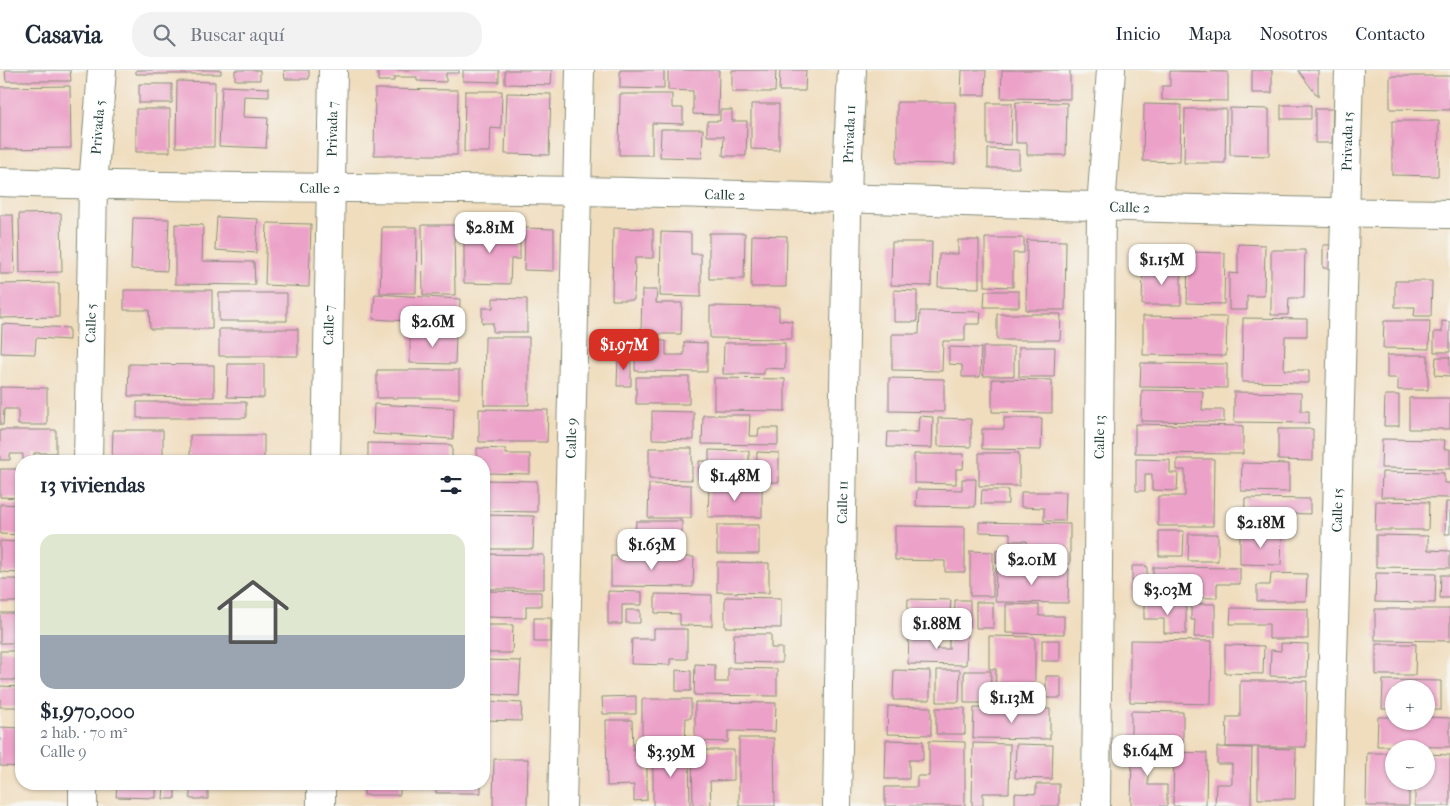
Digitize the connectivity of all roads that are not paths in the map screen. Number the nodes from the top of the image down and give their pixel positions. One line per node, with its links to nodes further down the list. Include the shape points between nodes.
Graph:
1 (102, 70): 8 (street, Privada 5)
2 (333, 70): 9 (street, Privada 7)
3 (580, 70): 10 (street, Calle 9)
4 (852, 70): 11 (street, Privada 11)
5 (1111, 70): 12 (street, Calle 13)
6 (1349, 70): 13 (street, Privada 15)
7 (0, 182): 8 (street, Calle 2)
8 (92, 186): 9 (street, Calle 2); 15 (street, Calle 5)
9 (330, 188): 10 (street, Calle 2); 16 (street, Calle 7)
10 (578, 191): 11 (street, Calle 2); 21 (street, Calle 9)
11 (848, 198): 12 (street, Calle 2); 22 (street, Calle 11)
12 (1101, 207): 13 (street, Calle 2); 23 (street, Calle 13)
13 (1344, 212): 14 (street, Calle 2); 24 (street, Calle 15)
14 (1450, 214)
15 (88, 455)
16 (326, 455)
17 (83, 790): 19 (street)
18 (321, 790): 20 (street)
19 (83, 806)
20 (321, 806)
21 (562, 806)
22 (837, 806)
23 (1096, 806)
24 (1330, 806)

